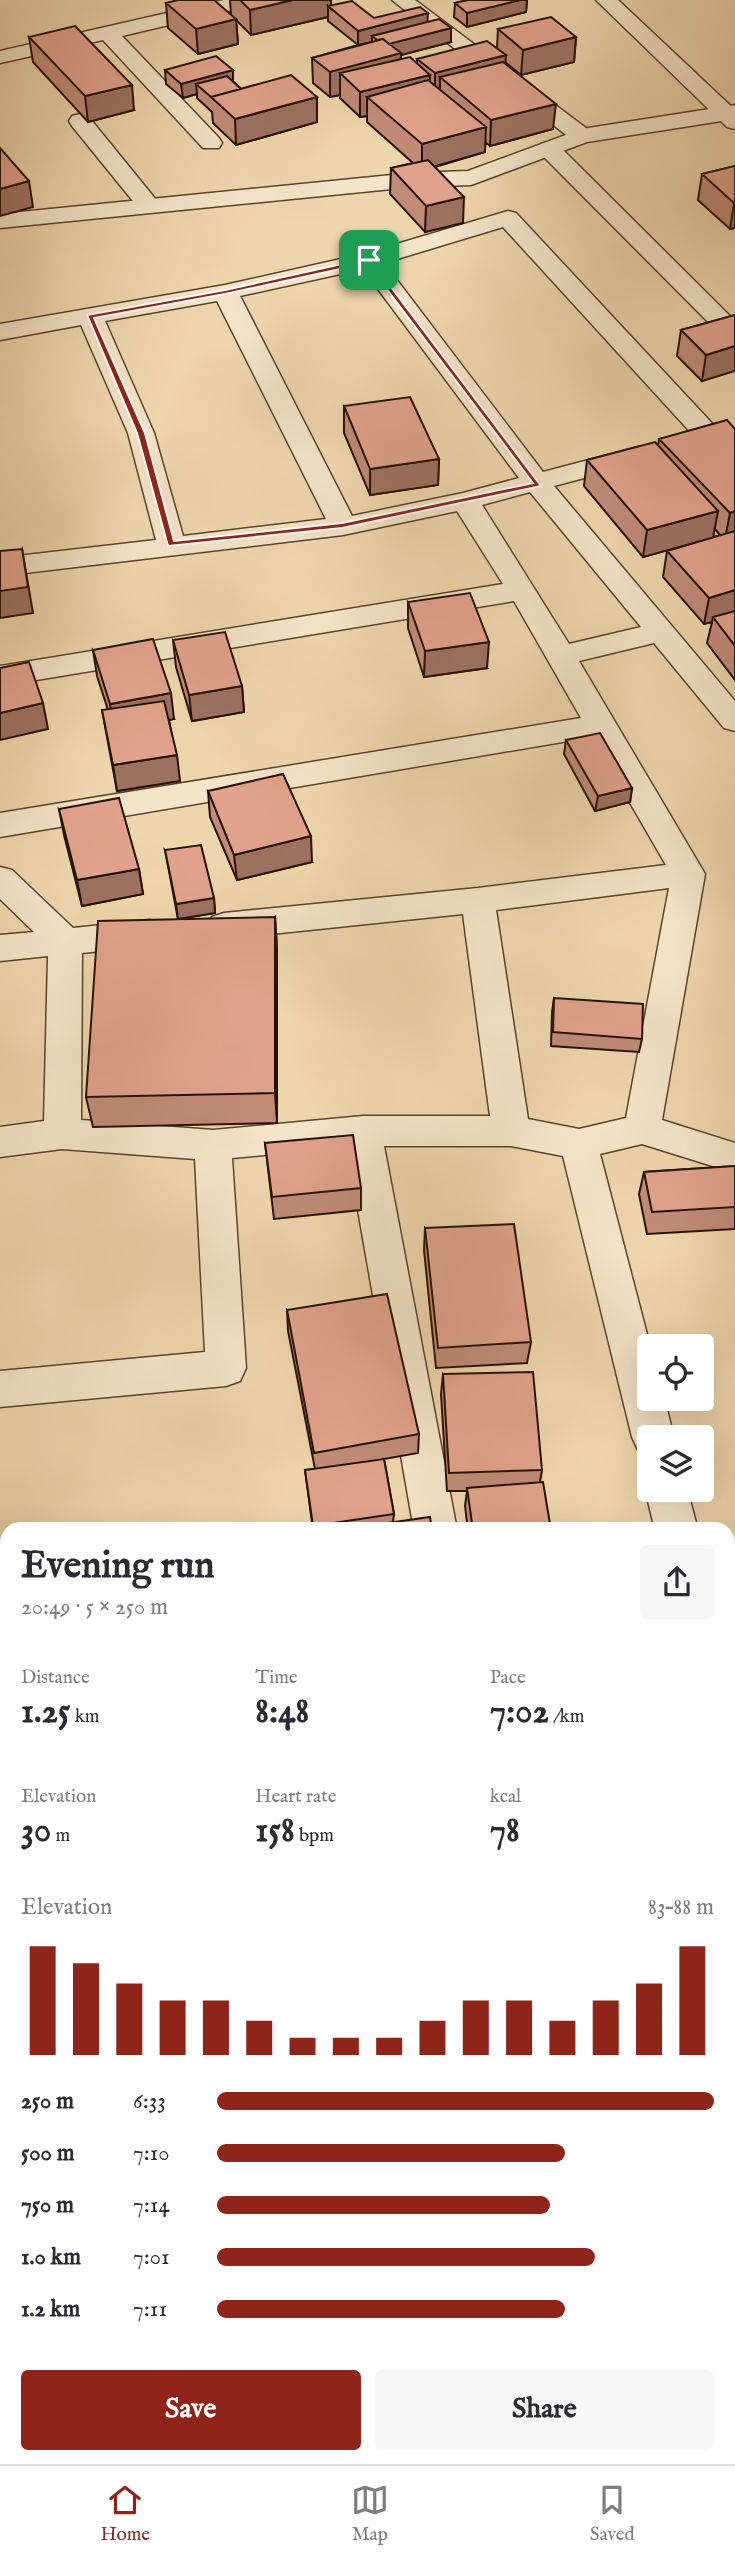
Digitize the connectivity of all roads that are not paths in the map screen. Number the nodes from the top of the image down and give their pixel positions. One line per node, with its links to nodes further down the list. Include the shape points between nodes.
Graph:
1 (227, 0): 5 (street)
2 (251, 0): 5 (street)
3 (402, 0): 10 (street)
4 (606, 0): 8 (street)
5 (202, 5): 6 (street)
6 (107, 32): 7 (street); 11 (street)
7 (0, 57)
8 (732, 116): 10 (street)
9 (80, 121): 13 (street)
10 (582, 136): 12 (street)
11 (211, 143)
12 (550, 149): 13 (street, via 471,178); 19 (street)
13 (149, 206): 14 (street)
14 (0, 221)
15 (369, 260): 16 (street); 21 (street, via 508,218); 23 (street)
16 (225, 292): 17 (street); 25 (street)
17 (90, 316): 18 (street); 26 (street, via 141,433)
18 (0, 332)
19 (735, 335)
20 (735, 426): 21 (street)
21 (686, 441): 22 (street); 23 (street)
22 (735, 464)
23 (538, 484): 24 (street); 29 (street)
24 (465, 501): 25 (street); 28 (street)
25 (342, 526): 26 (street)
26 (171, 544): 27 (street)
27 (0, 567)
28 (522, 590): 30 (street); 31 (street)
29 (659, 632): 30 (street); 32 (street)
30 (560, 656): 33 (street)
31 (0, 676)
32 (735, 722)
33 (600, 725): 34 (street); 35 (street)
34 (0, 825)
35 (688, 874): 37 (street); 40 (street)
36 (0, 879): 38 (street)
37 (478, 900): 38 (street); 42 (street)
38 (65, 941): 39 (street); 43 (street)
39 (0, 948)
40 (642, 1129): 45 (street); 47 (street)
41 (363, 1131): 42 (street); 46 (street); 51 (street)
42 (511, 1131): 45 (street)
43 (62, 1135): 44 (street); 46 (street)
44 (0, 1142)
45 (579, 1144): 49 (street)
46 (213, 1145): 48 (street, via 226,1368)
47 (735, 1158)
48 (0, 1389)
49 (650, 1425)
50 (669, 1502): 52 (street)
51 (435, 1522)
52 (675, 1522)

